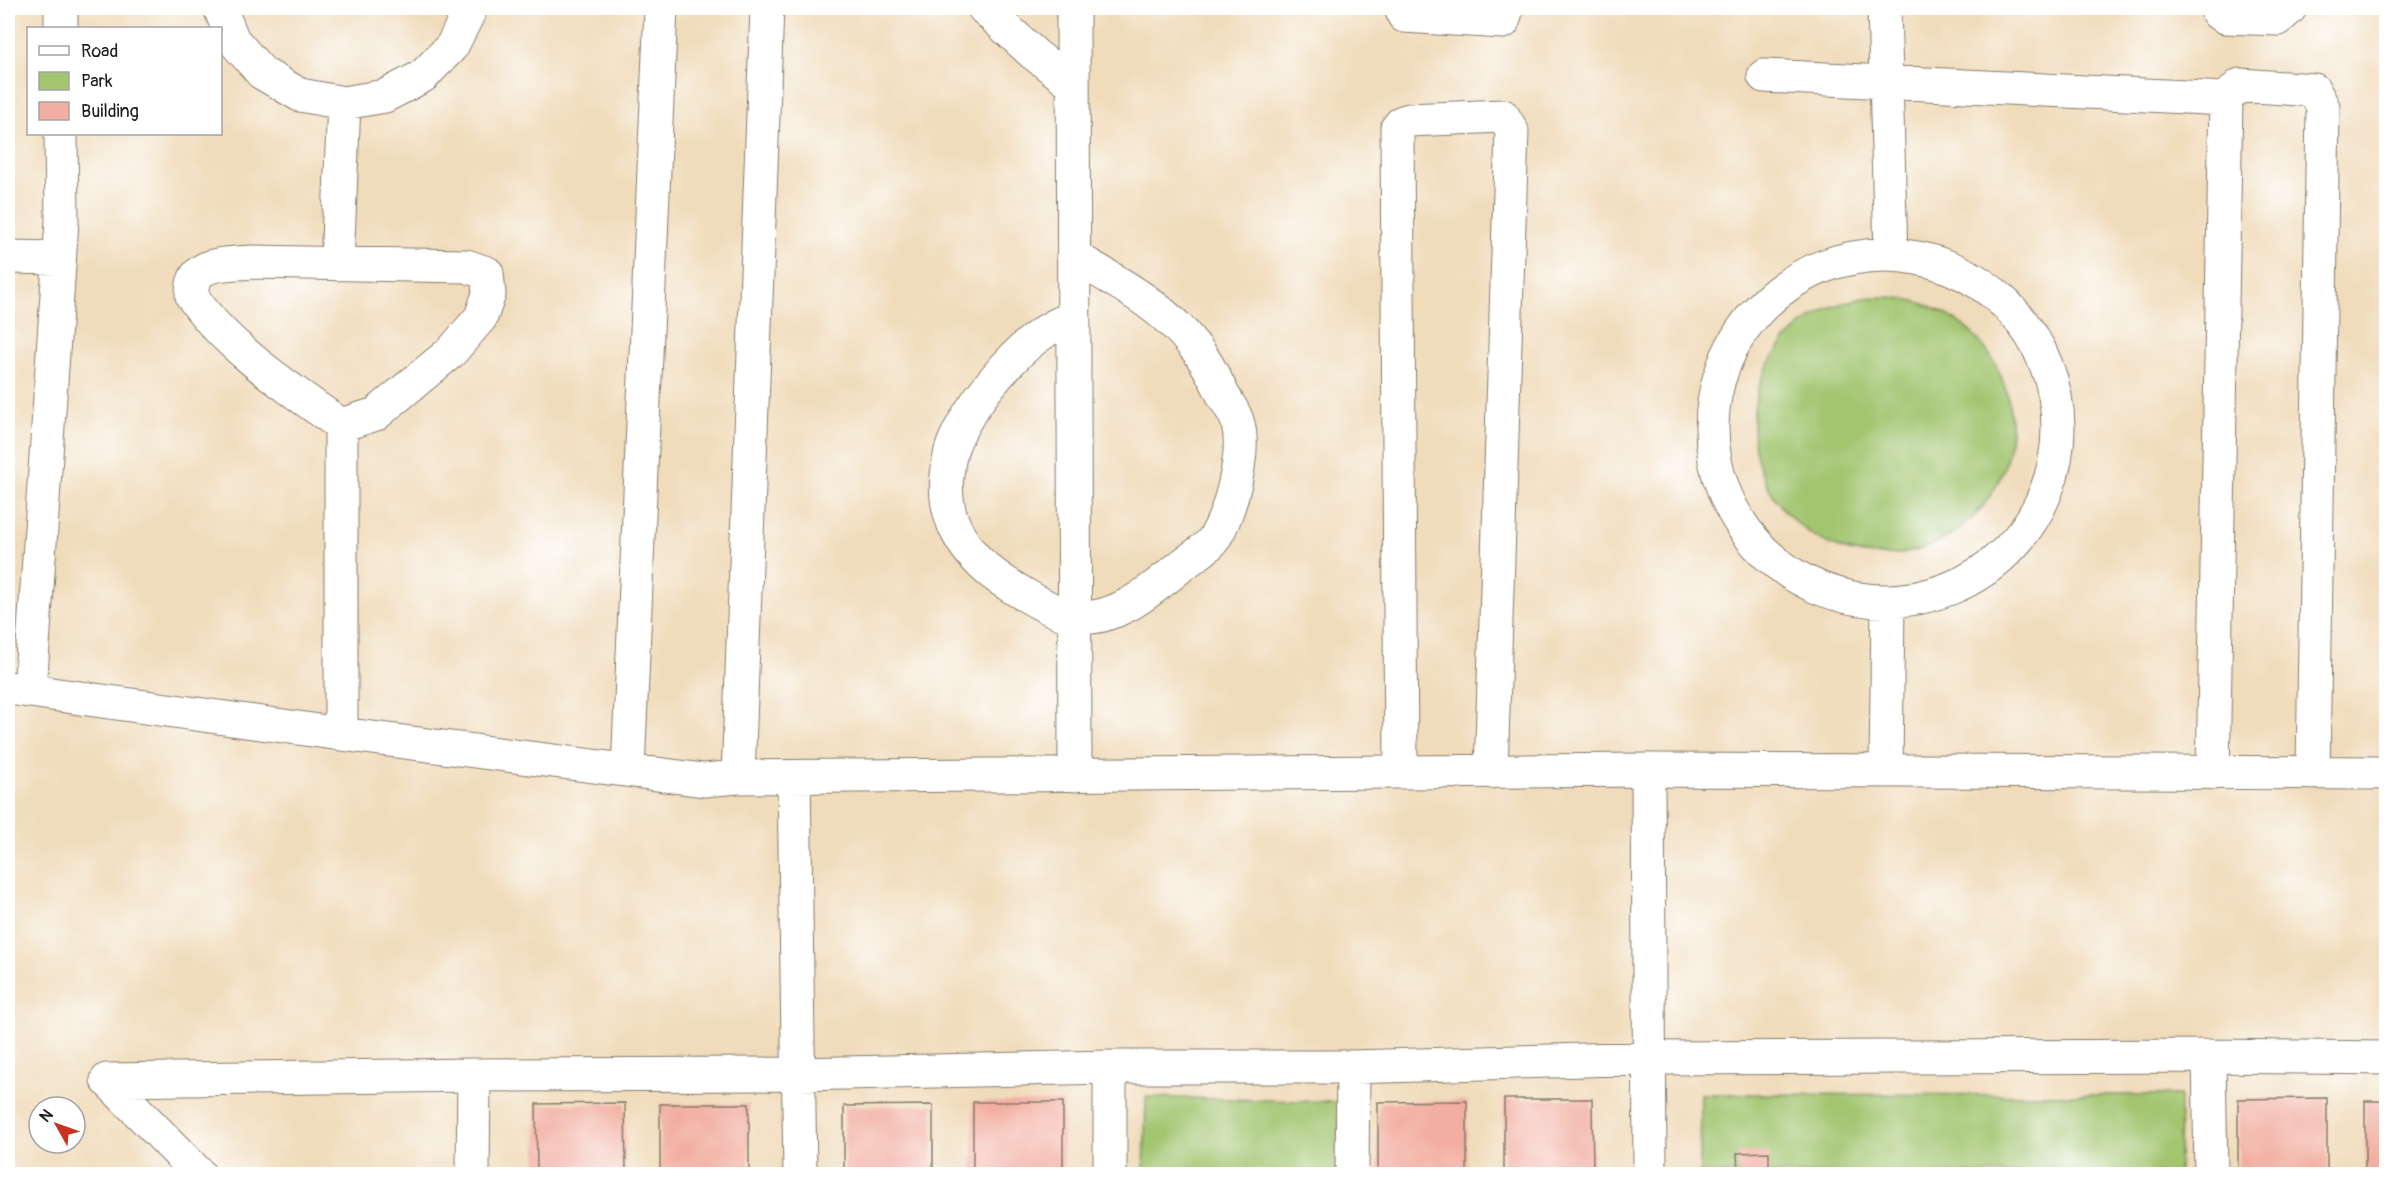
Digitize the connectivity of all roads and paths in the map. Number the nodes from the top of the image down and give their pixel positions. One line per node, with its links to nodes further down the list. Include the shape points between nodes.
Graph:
1 (61, 8): 13 (street)
2 (220, 8): 18 (street, via 233,40 262,73 300,95)
3 (471, 8): 18 (street, via 452,46 423,76 385,96)
4 (661, 8): 31 (street)
5 (767, 8): 40 (street)
6 (984, 8): 16 (street)
7 (1073, 8): 16 (street)
8 (1401, 8): 9 (street, via 1404,16 1503,22)
9 (1508, 8)
10 (1884, 8): 15 (street)
11 (2216, 8): 12 (street, via 2225,17 2278,19)
12 (2290, 8)
13 (61, 27)
14 (1764, 76): 15 (street)
15 (1886, 82): 17 (street); 20 (street)
16 (1073, 84): 22 (street)
17 (2226, 99): 36 (street); 37 (street, via 2240,85 2314,90 2323,108)
18 (344, 103): 24 (street)
19 (61, 135): 23 (street)
20 (1891, 254): 27 (street, via 1944,264 1991,289 2028,328 2052,376 2059,429 2050,482 2026,530 1988,568 1941,594); 27 (street, via 1845,258 1802,275 1764,303 1735,339 1717,382 1710,428 1720,484 1734,516 1762,553 1799,581 1842,598)
21 (8, 256): 23 (street)
22 (1073, 256): 25 (street); 28 (street, via 1158,310 1194,345 1238,425 1239,455 1235,484 1213,540 1140,598 1107,614)
23 (60, 258): 29 (street)
24 (337, 264): 26 (street, via 218,265 200,271 192,296 204,315 232,341); 26 (street, via 466,266 487,273 489,294 480,317 452,351 376,414)
25 (1073, 317): 28 (street); 28 (street, via 1044,332 1015,357 978,400 951,448 947,474 952,522 977,560 995,576 1042,604)
26 (341, 425): 30 (street)
27 (1888, 603): 33 (street)
28 (1073, 617): 39 (street)
29 (19, 689): 30 (street)
30 (341, 734): 31 (street)
31 (628, 770): 40 (street, via 704,780)
32 (1648, 770): 33 (street); 35 (street); 43 (street)
33 (1886, 770): 36 (street)
34 (1401, 772): 35 (street); 35 (street, via 1397,128 1409,120 1503,116 1512,131); 39 (street)
35 (1491, 772)
36 (2213, 773): 37 (street)
37 (2313, 773): 38 (street)
38 (2386, 773)
39 (1075, 775): 41 (street)
40 (738, 777): 41 (street)
41 (794, 778): 47 (street)
42 (2210, 1056): 43 (street); 44 (street); 55 (street)
43 (1650, 1058): 46 (street); 54 (street)
44 (2386, 1058)
45 (1110, 1067): 46 (street); 47 (street); 52 (street)
46 (1353, 1067): 53 (street)
47 (798, 1074): 48 (street); 51 (street)
48 (474, 1075): 49 (street, via 107,1080); 50 (street)
49 (199, 1174)
50 (473, 1174)
51 (800, 1174)
52 (1110, 1174)
53 (1352, 1174)
54 (1650, 1174)
55 (2211, 1174)

